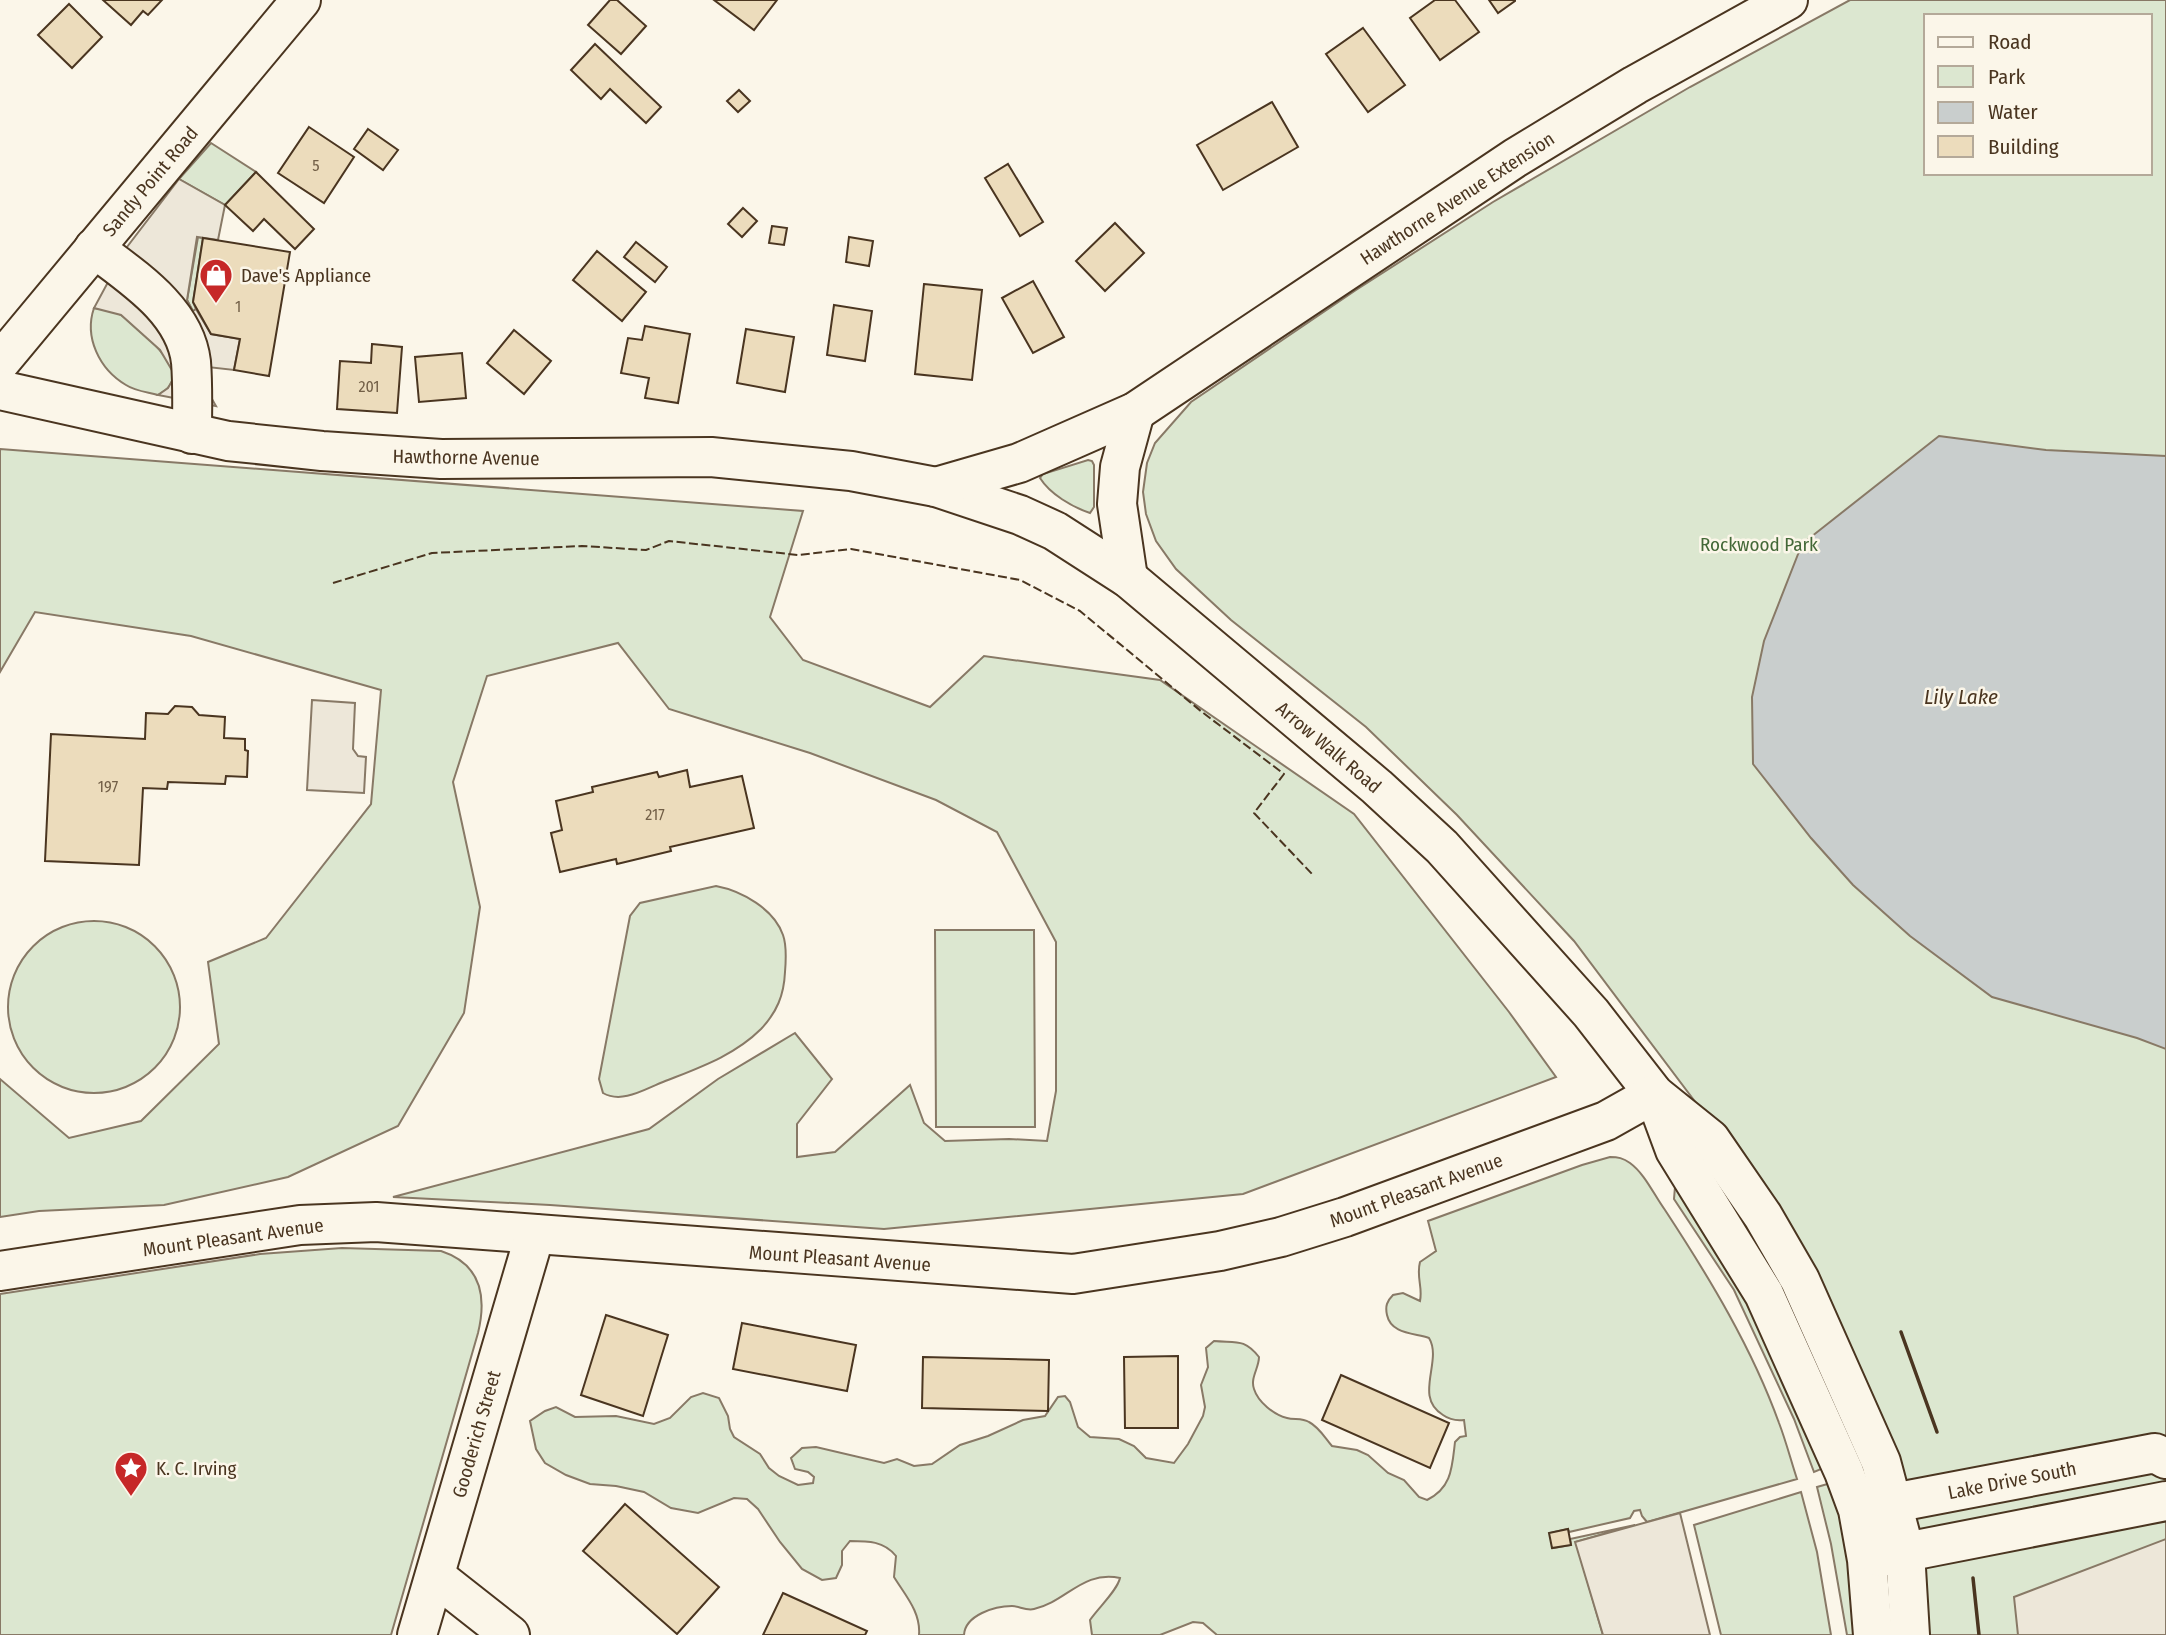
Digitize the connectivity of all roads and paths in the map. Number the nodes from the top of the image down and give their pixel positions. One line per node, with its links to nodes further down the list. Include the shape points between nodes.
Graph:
1 (1788, 0): 6 (street, Hawthorne Avenue Extension, via 1515,158)
2 (280, 7): 3 (street, Sandy Point Road)
3 (94, 248): 4 (street, Sandy Point Road); 7 (street, via 146,288 184,337 191,359)
4 (0, 362)
5 (0, 390): 7 (street, Hawthorne Avenue)
6 (1135, 412): 8 (street, Hawthorne Avenue Extension, via 1019,463); 9 (street, via 1120,467 1117,504)
7 (192, 433): 8 (street, Hawthorne Avenue, via 228,441 441,459 711,457 852,471)
8 (936, 487): 9 (street, Arrow Walk Road, via 1055,531)
9 (1128, 578): 10 (street, Arrow Walk Road, via 1442,847 1582,1003)
10 (1654, 1094): 11 (street, Mount Pleasant Avenue, via 1606,1121 1333,1221 1220,1251 1073,1274); 15 (street, via 1710,1139 1800,1280 1881,1462)
11 (535, 1234): 12 (street, Mount Pleasant Avenue, via 376,1222 300,1225); 18 (street, Gooderich Street)
12 (0, 1271)
13 (2166, 1459): 15 (street, Lake Drive South, via 2155,1453)
14 (2166, 1502): 16 (street)
15 (1875, 1506): 16 (street); 17 (street)
16 (1905, 1552): 17 (street); 22 (street)
17 (1867, 1560): 21 (street)
18 (435, 1576): 19 (street, Gooderich Street); 20 (street)
19 (417, 1635)
20 (510, 1635)
21 (1873, 1635)
22 (1910, 1635)

